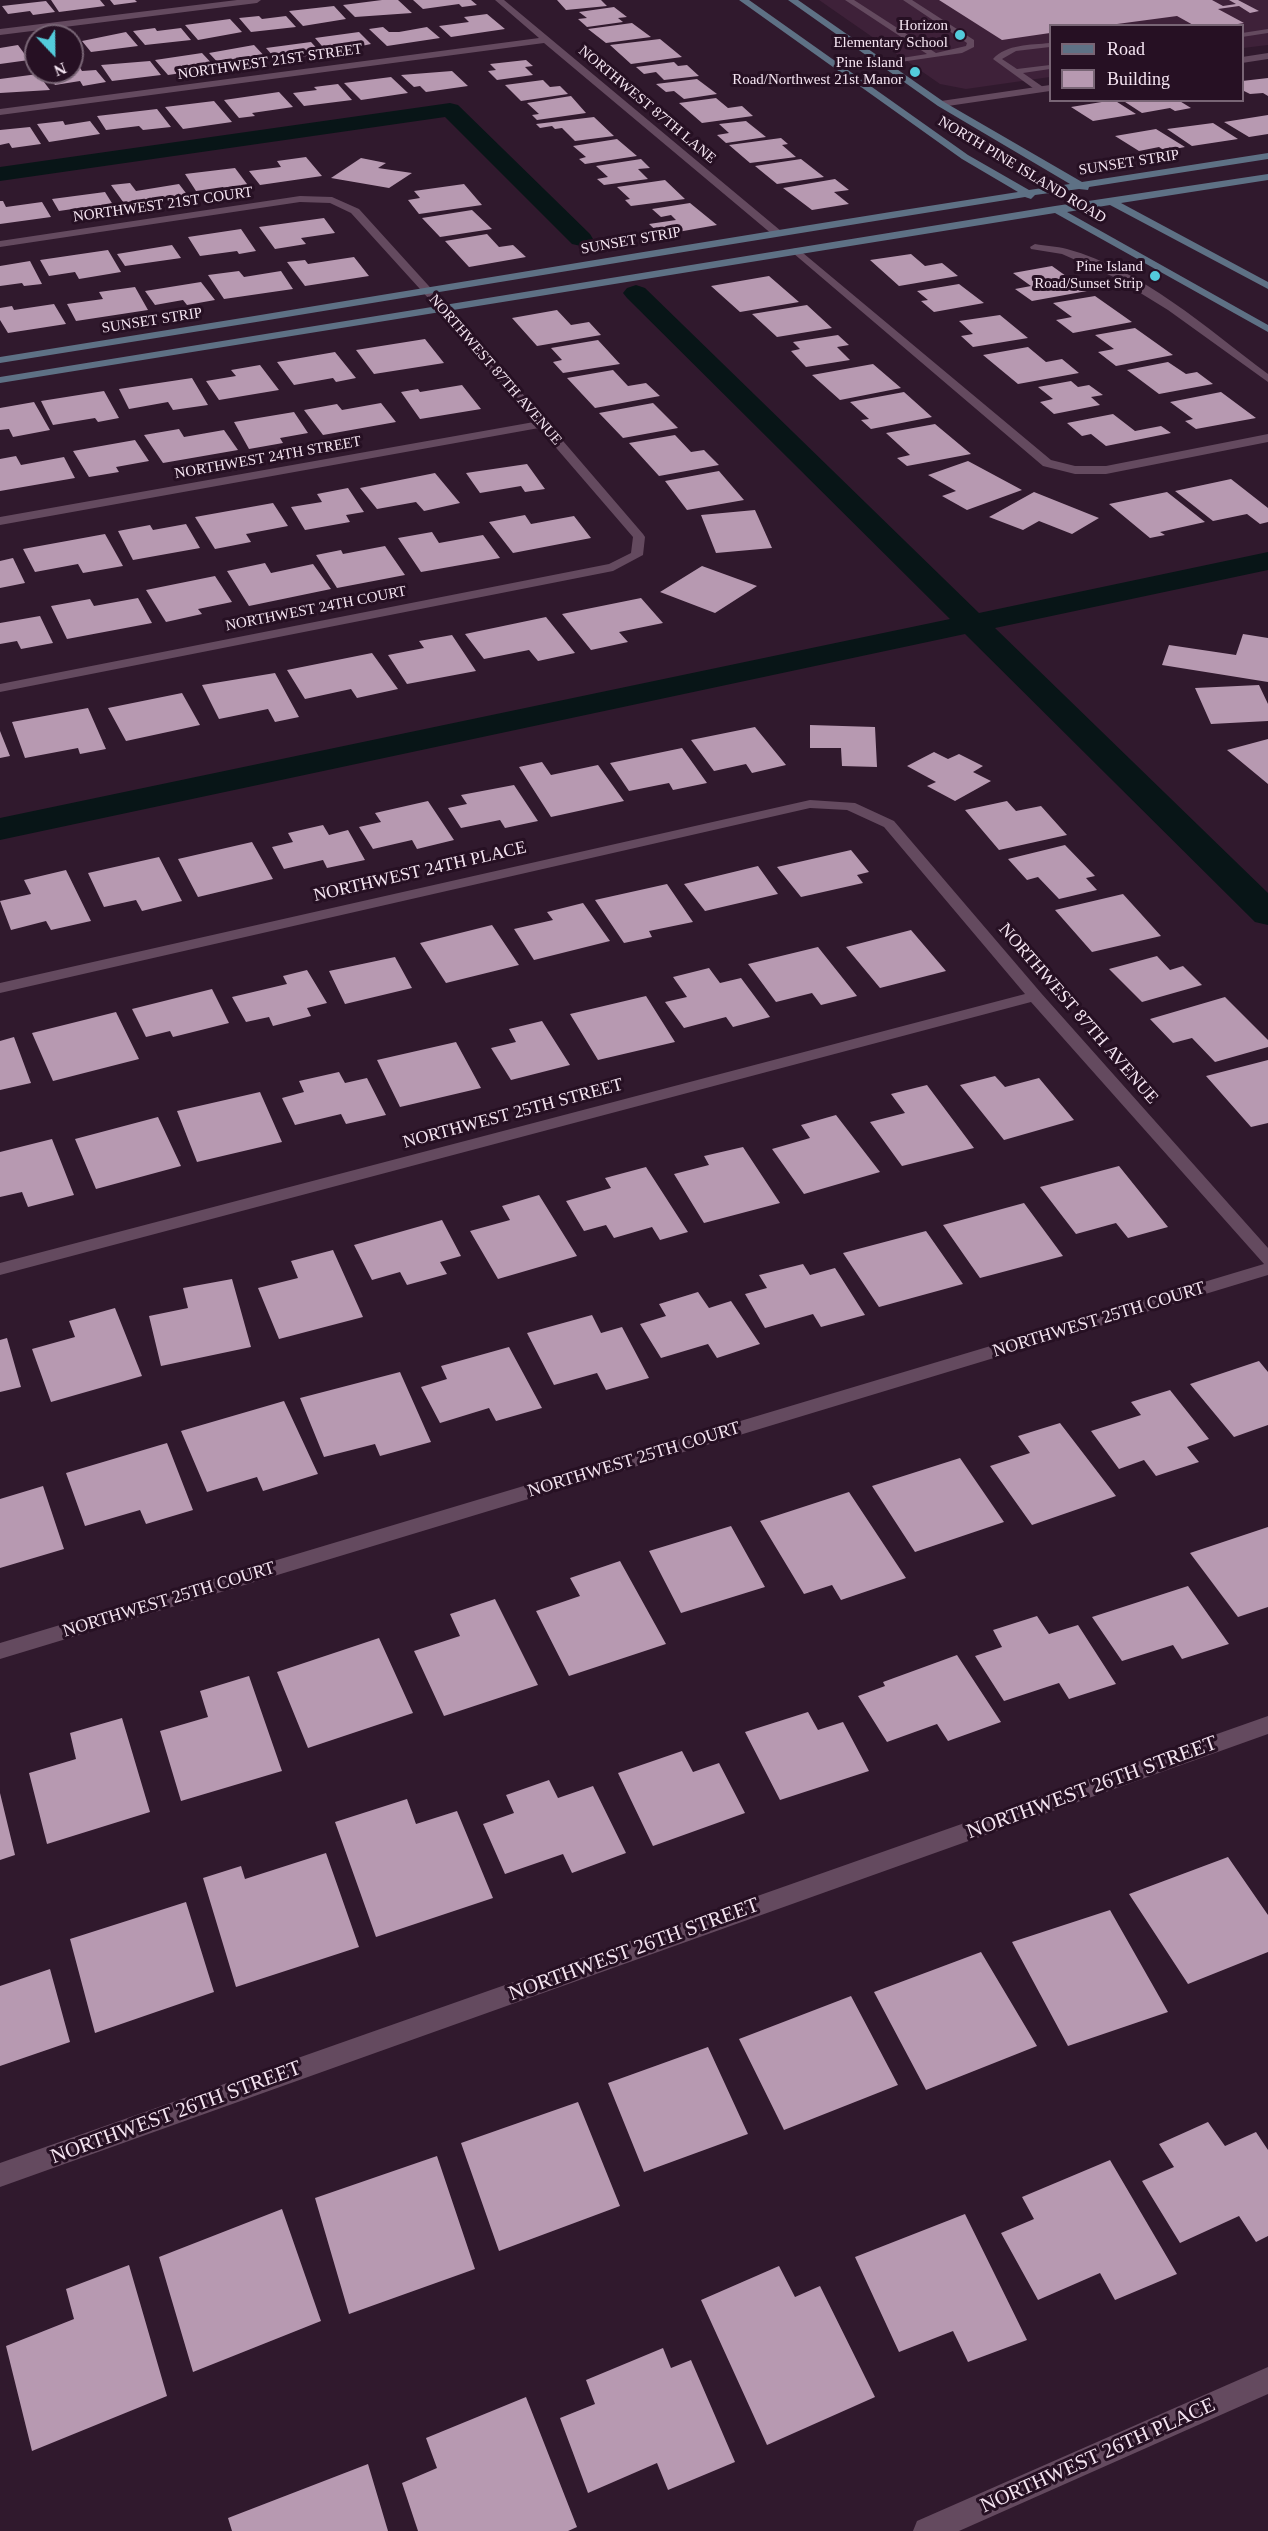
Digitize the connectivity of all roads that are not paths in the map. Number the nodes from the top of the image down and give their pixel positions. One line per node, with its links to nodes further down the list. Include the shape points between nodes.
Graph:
1 (257, 0): 8 (street)
2 (499, 0): 10 (street, NORTHWEST 87TH LANE)
3 (742, 0): 24 (street, NORTH PINE ISLAND ROAD, via 965,157)
4 (792, 0): 15 (street, NORTH PINE ISLAND ROAD)
5 (849, 0): 12 (lane)
6 (907, 0): 12 (lane, via 971,42 962,51)
7 (1268, 31): 9 (lane)
8 (0, 32)
9 (1244, 35)
10 (544, 40): 20 (street, NORTHWEST 21ST STREET); 28 (street, NORTHWEST 87TH LANE)
11 (1049, 45): 17 (lane, via 1001,54 997,59)
12 (934, 56): 15 (lane)
13 (1268, 56): 14 (street)
14 (1244, 60)
15 (883, 63): 19 (street, NORTH PINE ISLAND ROAD)
16 (1049, 67): 17 (lane)
17 (1014, 72): 18 (lane)
18 (1045, 89): 19 (street)
19 (941, 104): 23 (street, NORTH PINE ISLAND ROAD)
20 (0, 112)
21 (1268, 156): 23 (street, SUNSET STRIP)
22 (1268, 177): 26 (street, SUNSET STRIP)
23 (1082, 186): 24 (street, SUNSET STRIP); 26 (street, NORTH PINE ISLAND ROAD)
24 (1029, 194): 27 (street, NORTH PINE ISLAND ROAD); 28 (street, SUNSET STRIP)
25 (332, 200): 29 (street, NORTHWEST 21ST COURT, via 300,200); 33 (street, NORTHWEST 87TH AVENUE, via 355,211)
26 (1111, 202): 27 (street, SUNSET STRIP); 32 (street, NORTH PINE ISLAND ROAD)
27 (1057, 211): 31 (street, SUNSET STRIP); 35 (street, NORTH PINE ISLAND ROAD)
28 (777, 233): 33 (street, SUNSET STRIP)
29 (0, 244)
30 (1035, 247): 37 (street, via 1065,252 1112,271)
31 (797, 251): 34 (street, SUNSET STRIP); 40 (street, via 1047,463 1075,470 1106,470)
32 (1268, 286)
33 (428, 291): 34 (street, NORTHWEST 87TH AVENUE); 36 (street, SUNSET STRIP)
34 (443, 308): 38 (street, SUNSET STRIP); 39 (street, NORTHWEST 87TH AVENUE)
35 (1268, 329)
36 (0, 360)
37 (1268, 379)
38 (0, 381)
39 (542, 424): 41 (street, NORTHWEST 24TH STREET); 42 (street, NORTHWEST 87TH AVENUE, via 639,537)
40 (1268, 438)
41 (0, 521)
42 (637, 555): 43 (street, NORTHWEST 24TH COURT, via 613,567)
43 (0, 688)
44 (850, 806): 45 (street, NORTHWEST 24TH PLACE, via 810,804); 46 (street, NORTHWEST 87TH AVENUE, via 889,824)
45 (0, 988)
46 (1035, 996): 47 (street, NORTHWEST 87TH AVENUE); 48 (street, NORTHWEST 25TH STREET)
47 (1268, 1259)
48 (0, 1269)
49 (1268, 1269): 50 (street, NORTHWEST 25TH COURT)
50 (0, 1651)
51 (1268, 1725): 52 (street, NORTHWEST 26TH STREET)
52 (0, 2175)
53 (1268, 2380): 54 (street, NORTHWEST 26TH PLACE)
54 (927, 2531)

